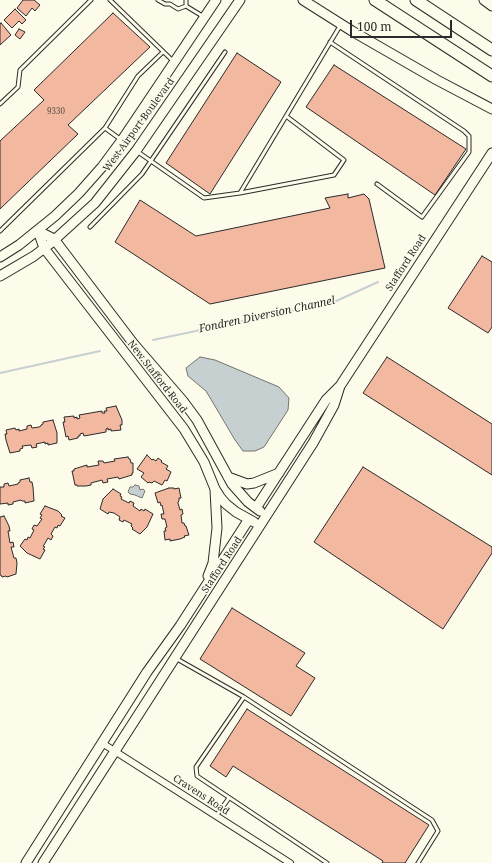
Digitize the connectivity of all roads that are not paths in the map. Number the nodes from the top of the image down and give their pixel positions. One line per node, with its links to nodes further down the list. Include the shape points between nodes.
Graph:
1 (91, 0): 23 (lane, via 20,70 18,87)
2 (110, 0): 19 (lane)
3 (158, 0): 12 (lane, via 178,9)
4 (186, 0): 12 (lane)
5 (216, 0): 15 (main road, West Airport Boulevard)
6 (240, 0): 14 (main road, West Airport Boulevard)
7 (244, 0): 14 (main road)
8 (303, 0): 16 (main road)
9 (375, 0): 22 (highway)
10 (416, 0): 18 (highway)
11 (484, 0): 13 (main road)
12 (186, 6): 15 (lane)
13 (492, 6)
14 (233, 11): 28 (main road, West Airport Boulevard)
15 (204, 17): 21 (main road, West Airport Boulevard)
16 (341, 24): 17 (lane); 24 (main road)
17 (330, 42): 25 (lane); 31 (lane, via 469,136 469,152 422,217)
18 (492, 50)
19 (163, 52): 21 (lane); 26 (lane, via 138,76)
20 (225, 52): 30 (lane)
21 (174, 62): 27 (main road, West Airport Boulevard)
22 (492, 76)
23 (0, 104)
24 (492, 109)
25 (286, 116): 32 (lane); 32 (lane, via 344,160 334,175)
26 (105, 128): 27 (lane); 34 (lane)
27 (122, 140): 28 (main road); 35 (main road, West Airport Boulevard, via 79,193)
28 (136, 151): 30 (lane); 36 (main road, West Airport Boulevard, via 95,203)
29 (492, 153): 40 (main road, Stafford Road)
30 (150, 160): 32 (lane, via 204,198); 33 (lane, via 142,174)
31 (377, 184)
32 (240, 193)
33 (90, 227)
34 (0, 231)
35 (38, 231): 36 (main road); 37 (main road, New Stafford Road); 38 (main road, West Airport Boulevard)
36 (54, 240): 37 (main road, West Airport Boulevard); 41 (main road, New Stafford Road)
37 (44, 248): 39 (main road, West Airport Boulevard); 42 (main road, New Stafford Road)
38 (0, 257)
39 (0, 276)
40 (340, 386): 43 (main road, Stafford Road, via 326,400); 47 (main road, Stafford Road, via 334,405 314,443)
41 (196, 420): 42 (main road); 44 (main road, New Stafford Road)
42 (184, 430): 45 (main road, New Stafford Road, via 204,462)
43 (279, 473): 44 (main road, via 247,484); 46 (main road, Stafford Road)
44 (228, 477): 46 (main road, New Stafford Road)
45 (215, 489): 48 (main road, New Stafford Road, via 226,504); 50 (main road, via 216,542 213,563)
46 (256, 508): 47 (main road, New Stafford Road)
47 (267, 516): 49 (main road, Stafford Road)
48 (249, 519): 49 (main road, New Stafford Road); 50 (main road, Stafford Road)
49 (260, 526): 51 (main road, Stafford Road)
50 (203, 590): 53 (main road, Stafford Road)
51 (176, 658): 52 (lane); 54 (main road, Stafford Road)
52 (244, 697): 55 (lane, via 196,768 197,776); 63 (lane, via 432,820 438,831)
53 (102, 743): 54 (street, Cravens Road); 58 (main road)
54 (114, 751): 56 (street, Cravens Road); 59 (main road, Stafford Road)
55 (229, 798): 56 (lane); 62 (lane)
56 (216, 816): 57 (street, Cravens Road)
57 (280, 857): 60 (street); 61 (street, Cravens Road)
58 (26, 863)
59 (43, 863)
60 (276, 863)
61 (290, 863)
62 (327, 863)
63 (418, 863)

